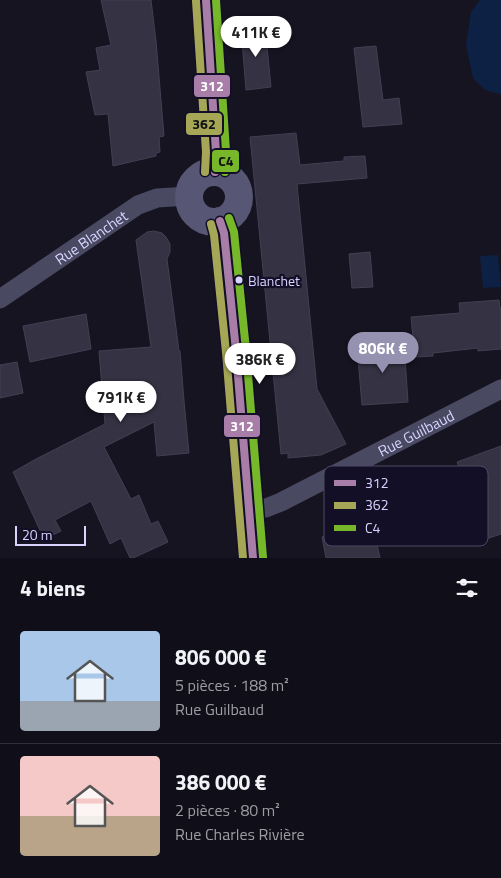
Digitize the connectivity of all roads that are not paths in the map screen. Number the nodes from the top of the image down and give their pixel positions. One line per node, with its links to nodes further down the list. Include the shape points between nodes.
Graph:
1 (206, 0): 2 (main road)
2 (215, 172): 3 (main road, via 200,176); 4 (main road, via 230,178 239,198 233,212)
3 (189, 196): 4 (main road, via 193,211 198,216 213,222); 5 (street, Rue Blanchet, via 157,198 138,204)
4 (220, 221): 9 (main road, via 236,351)
5 (0, 300)
6 (501, 389): 7 (street, Rue Guilbaud)
7 (351, 466)
8 (324, 480): 9 (street, Rue Guilbaud, via 281,502)
9 (249, 511): 10 (main road)
10 (253, 558)

